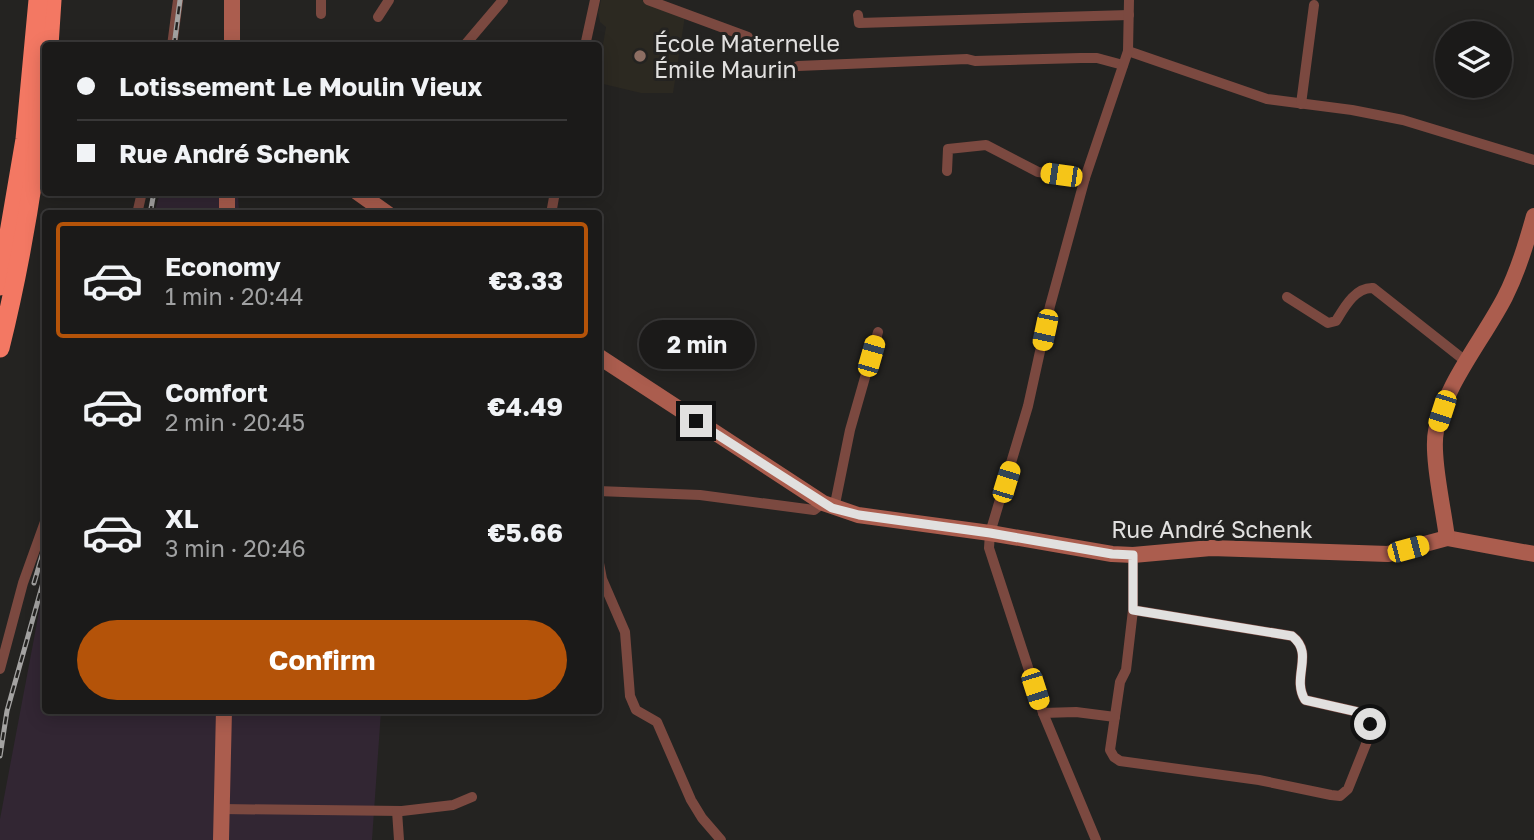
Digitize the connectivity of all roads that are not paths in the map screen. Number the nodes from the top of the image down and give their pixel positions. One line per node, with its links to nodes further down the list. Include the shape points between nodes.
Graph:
1 (38, 0): 33 (highway, via 25,139)
2 (52, 0): 17 (highway)
3 (178, 0): 18 (street)
4 (232, 0): 19 (street)
5 (321, 0): 12 (street)
6 (389, 0): 15 (street)
7 (503, 0): 20 (street)
8 (595, 0): 21 (street)
9 (648, 0): 16 (street)
10 (1129, 0): 14 (street)
11 (1314, 5): 25 (street)
12 (321, 14)
13 (858, 15): 14 (street, via 859,23)
14 (1129, 15): 22 (street)
15 (378, 17)
16 (748, 37)
17 (49, 42)
18 (173, 42)
19 (231, 42)
20 (467, 42)
21 (586, 42)
22 (1128, 51): 23 (street); 25 (street, via 1267,99)
23 (1123, 65): 24 (street, via 1081,58 967,59 835,70); 29 (street)
24 (797, 66)
25 (1301, 104): 27 (street, via 1403,120)
26 (42, 109): 36 (highway, via 27,218)
27 (1534, 160)
28 (947, 171): 29 (street, via 948,149 986,145 1038,172)
29 (1085, 178): 42 (street, via 1028,406)
30 (363, 196): 31 (street)
31 (382, 210)
32 (1534, 216): 38 (street, via 1504,297)
33 (0, 286)
34 (1287, 297): 38 (street, via 1328,323 1336,321 1358,293 1373,288)
35 (878, 332): 40 (street, via 836,499)
36 (0, 348)
37 (602, 359): 40 (street, Rue André Schenk)
38 (1468, 363): 43 (street, via 1448,397 1436,432)
39 (602, 491): 40 (street, via 700,495 814,510)
40 (828, 505): 42 (street, Rue André Schenk, via 859,515)
41 (42, 530): 48 (street)
42 (990, 533): 45 (street, Rue André Schenk); 49 (street, via 989,548)
43 (1447, 538): 44 (street, Rue André Schenk); 45 (street, Rue André Schenk, via 1388,554 1210,548)
44 (1534, 554)
45 (1133, 555): 47 (street)
46 (602, 579): 57 (street, via 625,632 630,696 636,710 657,722 691,800)
47 (1133, 610): 51 (street); 51 (street, via 1292,636 1303,649 1300,692 1305,700 1358,712 1370,724 1370,734 1348,789 1340,796 1120,761 1110,750)
48 (0, 669)
49 (1043, 713): 51 (street); 58 (street)
50 (224, 714): 53 (street)
51 (1115, 718)
52 (472, 797): 54 (street, via 453,805)
53 (222, 809): 54 (street); 55 (street)
54 (397, 811): 56 (street)
55 (221, 840)
56 (399, 840)
57 (721, 840)
58 (1096, 840)

